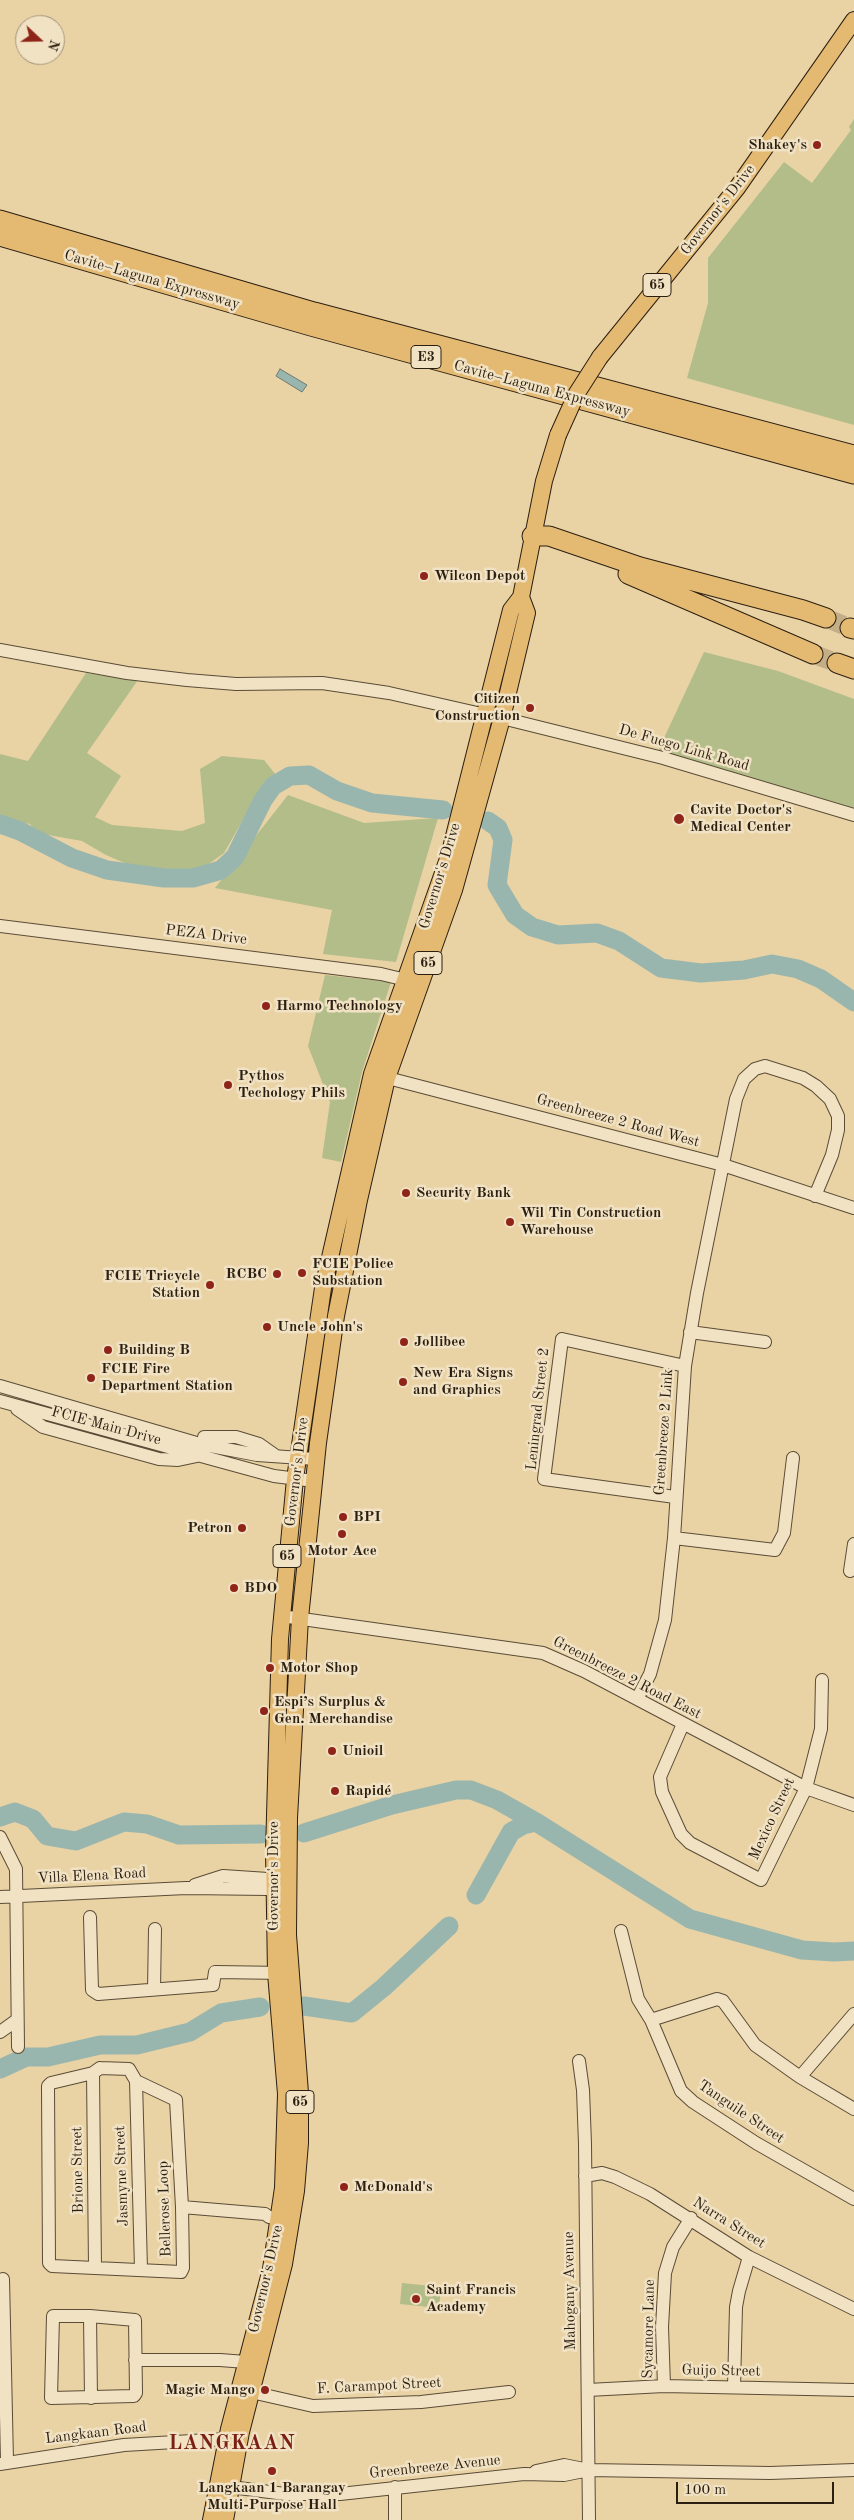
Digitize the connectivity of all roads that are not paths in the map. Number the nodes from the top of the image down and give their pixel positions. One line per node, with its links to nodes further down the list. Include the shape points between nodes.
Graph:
1 (854, 20): 6 (main road, Governor's Drive / 65, bridge, via 737,188 600,357 558,435)
2 (0, 220): 4 (highway, Cavite–Laguna Expressway / E3, via 314,312)
3 (0, 236): 5 (highway, Cavite–Laguna Expressway / E3, via 311,326)
4 (854, 455)
5 (854, 474)
6 (532, 536): 7 (main road, Governor's Drive / 65); 8 (highway, via 549,536 640,567); 10 (highway, via 547,546 636,576)
7 (521, 597): 11 (main road, Governor's Drive / 65, via 511,610); 12 (main road, Governor's Drive / 65, via 527,613)
8 (826, 618)
9 (0, 650): 11 (street, via 187,680 236,684 322,683 389,693)
10 (813, 654)
11 (486, 714): 13 (main road, Governor's Drive / 65)
12 (502, 718): 13 (main road, Governor's Drive / 65); 14 (street, De Fuego Link Road, via 663,758)
13 (476, 783): 15 (main road, Governor's Drive / 65)
14 (854, 815)
15 (460, 844): 17 (main road, Governor's Drive / 65); 18 (main road, Governor's Drive / 65)
16 (0, 926): 17 (street, PEZA Drive, via 381,974)
17 (406, 980): 18 (main road, Governor's Drive / 65)
18 (379, 1076): 19 (street, Greenbreeze 2 Road West); 27 (main road, Governor's Drive / 65, via 330,1252); 28 (main road, Governor's Drive / 65, via 336,1316)
19 (723, 1165): 20 (street, Greenbreeze 2 Road West); 20 (street, via 736,1099 744,1079 755,1069 765,1066 803,1078 830,1099 838,1116 832,1155); 22 (street, Greenbreeze 2 Link)
20 (815, 1196): 21 (street, Greenbreeze 2 Road West)
21 (854, 1208)
22 (690, 1332): 23 (street); 24 (street, Greenbreeze 2 Link)
23 (765, 1342)
24 (685, 1366): 32 (street, Greenbreeze 2 Link); 32 (street, Leningrad Street 2, via 562,1339 544,1479)
25 (0, 1386): 27 (street, FCIE Main Drive, via 156,1430 167,1427 202,1437 236,1437 259,1444 276,1456)
26 (6, 1403): 30 (street, FCIE Main Drive, via 43,1427 159,1459 178,1460 198,1455)
27 (299, 1453): 28 (main road); 30 (main road, Governor's Drive / 65)
28 (317, 1454): 31 (main road, Governor's Drive / 65)
29 (793, 1458): 33 (street, via 784,1533 776,1550)
30 (295, 1479): 31 (street, FCIE Main Drive); 36 (main road, Governor's Drive / 65)
31 (314, 1481): 37 (main road, Governor's Drive / 65)
32 (675, 1497): 33 (street, Greenbreeze 2 Link)
33 (674, 1538): 39 (street, Greenbreeze 2 Link, via 665,1620 650,1674)
34 (854, 1544): 35 (street)
35 (850, 1571)
36 (281, 1616): 37 (street, Greenbreeze 2 Road East); 43 (main road, Governor's Drive / 65)
37 (300, 1618): 39 (street, Greenbreeze 2 Road East, via 543,1653); 43 (main road, Governor's Drive / 65)
38 (822, 1680): 41 (street, Mexico Street, via 821,1729)
39 (637, 1699): 40 (street, Greenbreeze 2 Road East)
40 (683, 1724): 41 (street, Greenbreeze 2 Road East); 41 (street, Mexico Street, via 660,1776 662,1792 681,1834 690,1843 753,1876 761,1880)
41 (806, 1788): 42 (street, Greenbreeze 2 Road East)
42 (854, 1805)
43 (282, 1818): 46 (main road, Governor's Drive / 65)
44 (0, 1837): 45 (street)
45 (4, 1852): 47 (street, via 16,1869)
46 (281, 1884): 47 (street, Villa Elena Road, via 268,1879 222,1876 186,1888); 52 (main road, Governor's Drive / 65)
47 (17, 1896): 48 (street, Villa Elena Road); 55 (street)
48 (0, 1897)
49 (90, 1917): 53 (street, via 94,1993)
50 (156, 1929): 53 (street)
51 (621, 1931): 56 (street, Tanguile Street, via 638,1998)
52 (283, 1973): 53 (street, via 215,1972 213,1985); 67 (main road, Governor's Drive / 65, via 287,2108)
53 (154, 1989)
54 (854, 2014): 61 (street)
55 (17, 2020): 57 (street); 58 (street)
56 (651, 2020): 61 (street, via 717,1999 723,2001 755,2045); 65 (street, Tanguile Street, via 681,2091 693,2102 787,2162)
57 (0, 2032)
58 (18, 2047)
59 (579, 2061): 64 (street, Mahogany Avenue)
60 (93, 2073): 62 (street, Bellerose Loop, via 100,2068 130,2069); 70 (street, Brione Street); 70 (street, Bellerose Loop, via 48,2086 49,2263 52,2266)
61 (800, 2077): 63 (street)
62 (136, 2081): 66 (street, Bellerose Loop, via 176,2100); 71 (street, Jasmyne Street)
63 (854, 2109)
64 (585, 2176): 68 (street, Narra Street, via 602,2173 615,2177); 79 (street, Mahogany Avenue)
65 (854, 2199)
66 (182, 2210): 67 (street, via 264,2220); 71 (street, Bellerose Loop, via 181,2272)
67 (280, 2218): 76 (main road, Governor's Drive / 65, via 270,2275); 81 (main road, Governor's Drive / 65, via 284,2264)
68 (691, 2218): 69 (street, Narra Street); 77 (street, Sycamore Lane, via 672,2247 665,2273 662,2327)
69 (750, 2257): 73 (street, Narra Street); 78 (street, via 736,2308)
70 (95, 2267): 71 (street, Bellerose Loop)
71 (141, 2269)
72 (3, 2278): 85 (street)
73 (854, 2309)
74 (90, 2316): 75 (street, via 135,2320); 83 (street); 83 (street, via 52,2318 51,2397)
75 (135, 2360): 76 (street); 83 (street, via 134,2396)
76 (246, 2362): 84 (main road, Governor's Drive / 65)
77 (664, 2386): 78 (street, Guijo Street); 79 (street, Guijo Street)
78 (734, 2387): 80 (street, Guijo Street)
79 (588, 2390): 86 (street, Mahogany Avenue)
80 (854, 2390)
81 (251, 2392): 82 (street, F. Carampot Street, via 313,2406 420,2402); 88 (main road, Governor's Drive / 65)
82 (510, 2392)
83 (91, 2398)
84 (226, 2439): 85 (street, Langkaan Road, via 124,2444); 90 (main road, Governor's Drive / 65)
85 (3, 2462)
86 (589, 2470): 87 (street, Greenbreeze Avenue, via 770,2473); 89 (street, Greenbreeze Avenue, via 553,2476 524,2474); 93 (street, Mahogany Avenue)
87 (854, 2470)
88 (230, 2487): 89 (street, Greenbreeze Avenue, via 307,2495); 91 (main road, Governor's Drive / 65)
89 (395, 2487): 92 (street)
90 (211, 2520)
91 (225, 2520)
92 (395, 2520)
93 (589, 2520)

